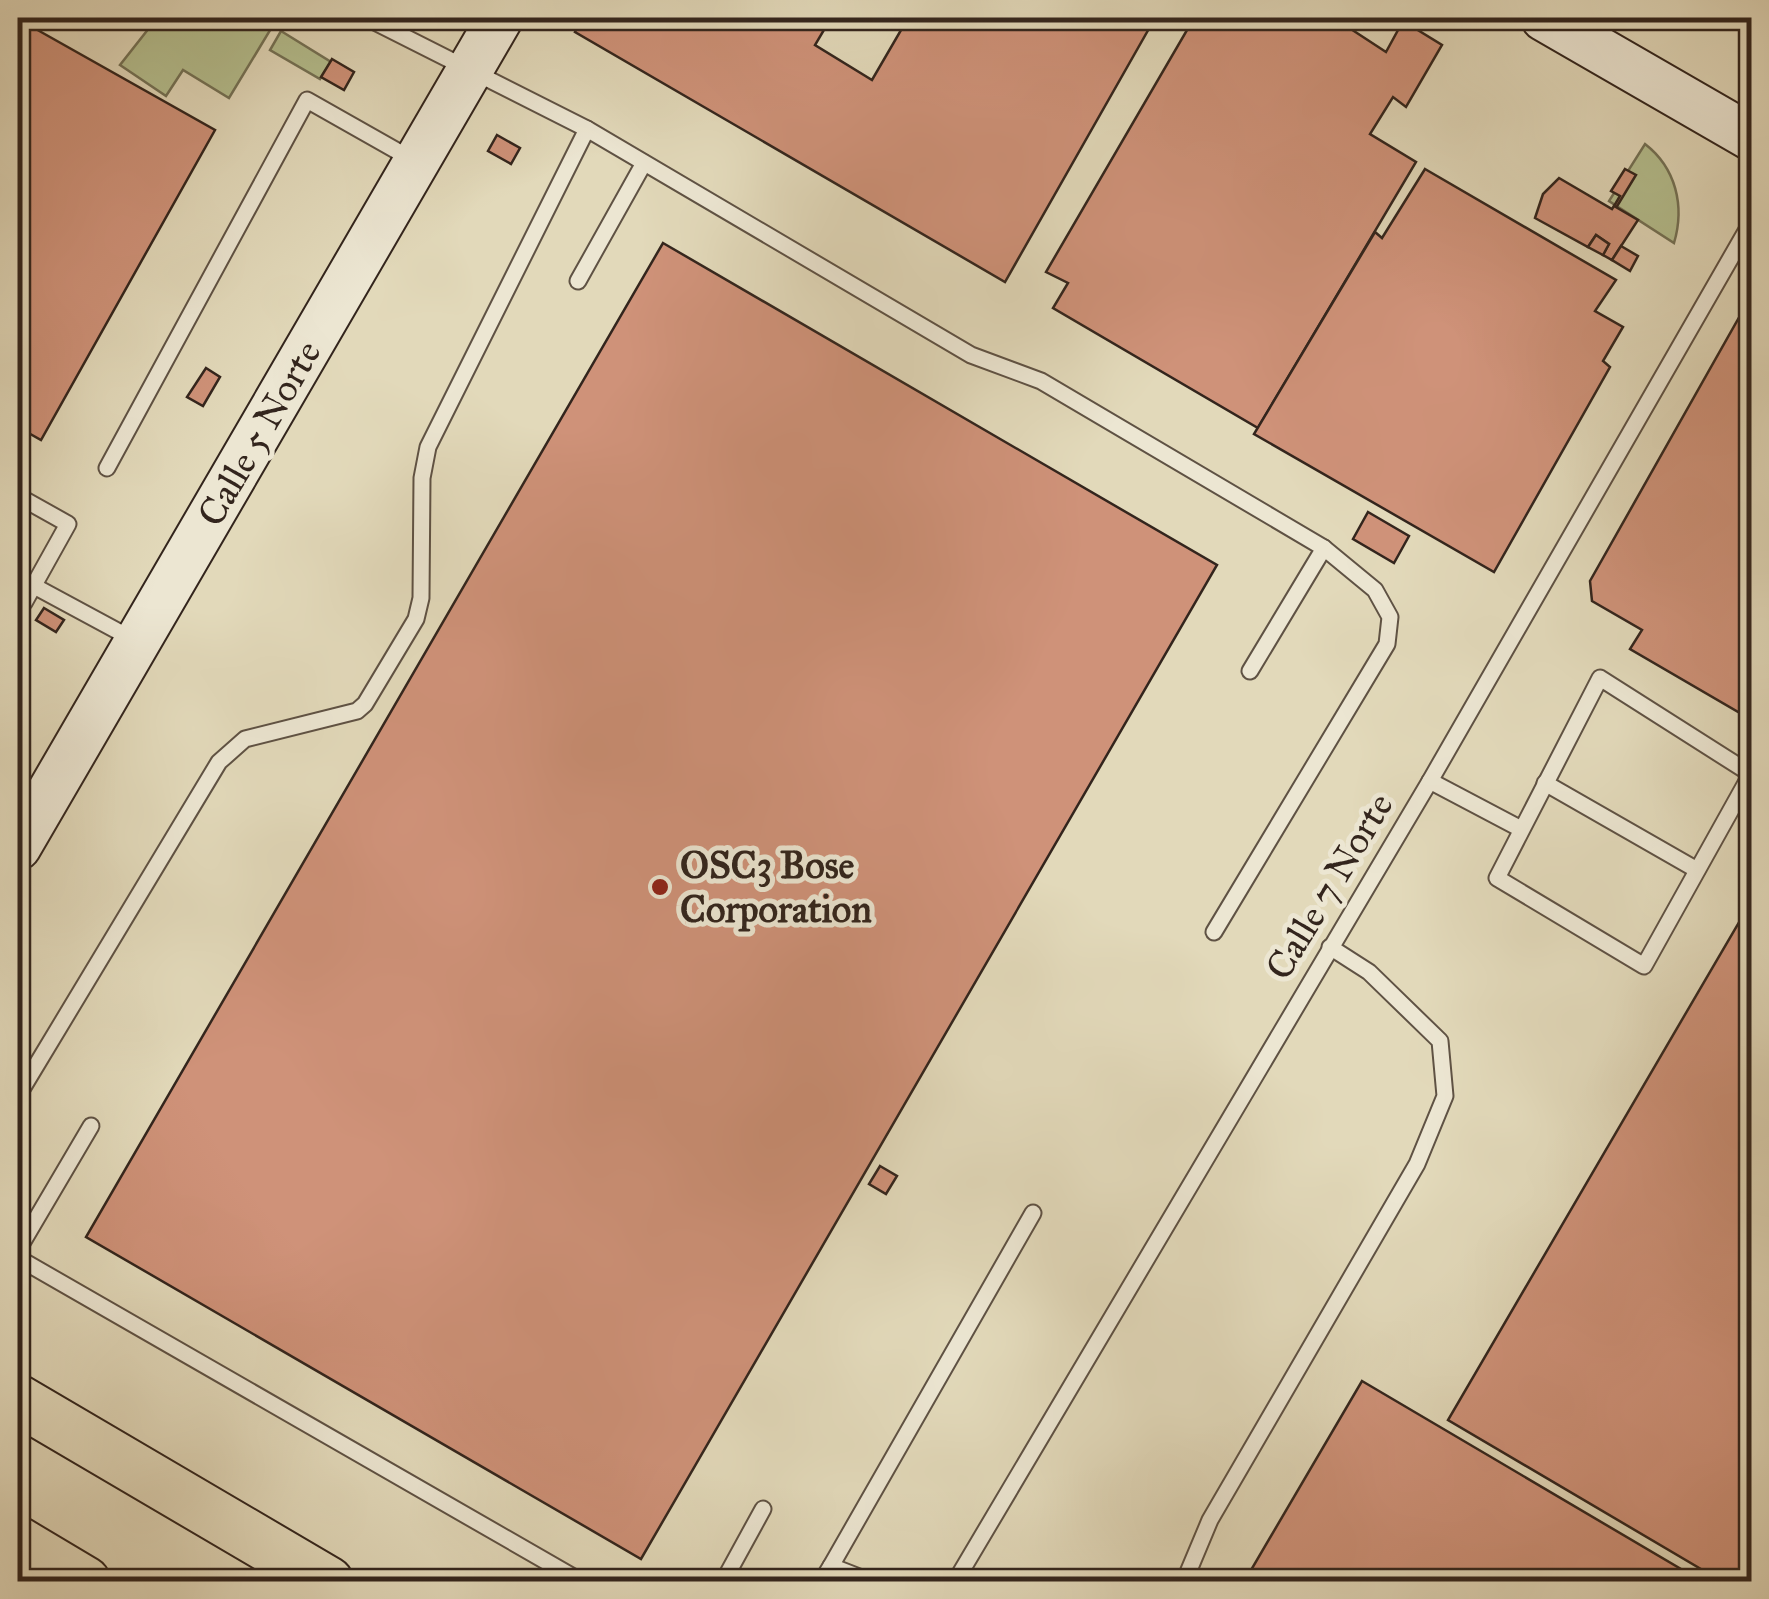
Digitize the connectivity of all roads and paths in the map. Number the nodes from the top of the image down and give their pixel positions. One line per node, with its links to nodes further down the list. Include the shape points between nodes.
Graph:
1 (367, 18): 4 (lane)
2 (500, 18): 4 (street, Calle 5 Norte)
3 (1544, 18): 6 (street)
4 (470, 68): 5 (lane); 7 (street, Calle 5 Norte)
5 (587, 130): 8 (lane); 26 (lane, via 428,447 416,619 357,711 245,739 219,762)
6 (1752, 138)
7 (416, 162): 11 (lane, via 307,100); 16 (street, Calle 5 Norte)
8 (644, 163): 10 (lane); 13 (lane, via 970,355 1042,380)
9 (1752, 221): 19 (lane, Calle 7 Norte)
10 (578, 281)
11 (107, 468)
12 (18, 496): 14 (lane, via 68,524)
13 (1324, 548): 17 (lane); 24 (lane, via 1374,590 1390,618 1387,644)
14 (34, 586): 15 (lane, via 24,603); 16 (lane)
15 (18, 599)
16 (138, 642): 22 (street, Calle 5 Norte)
17 (1250, 671)
18 (1751, 774): 20 (lane, via 1600,678); 23 (lane)
19 (1430, 781): 21 (lane); 25 (lane, Calle 7 Norte)
20 (1545, 783): 21 (lane); 23 (lane)
21 (1521, 829): 23 (lane, via 1496,878 1644,966)
22 (18, 847)
23 (1697, 870)
24 (1214, 932)
25 (1330, 947): 41 (lane, Calle 7 Norte); 42 (lane, via 1369,972 1440,1041 1445,1096 1417,1164 1210,1520)
26 (19, 1091)
27 (91, 1126): 29 (lane)
28 (1033, 1213): 34 (lane)
29 (18, 1250)
30 (18, 1258): 37 (lane)
31 (18, 1400): 36 (main road)
32 (764, 1509): 38 (lane)
33 (18, 1542): 35 (main road)
34 (831, 1566): 39 (lane); 40 (lane)
35 (85, 1582)
36 (328, 1582)
37 (582, 1582)
38 (723, 1582)
39 (820, 1582)
40 (872, 1582)
41 (955, 1582)
42 (1184, 1582)

